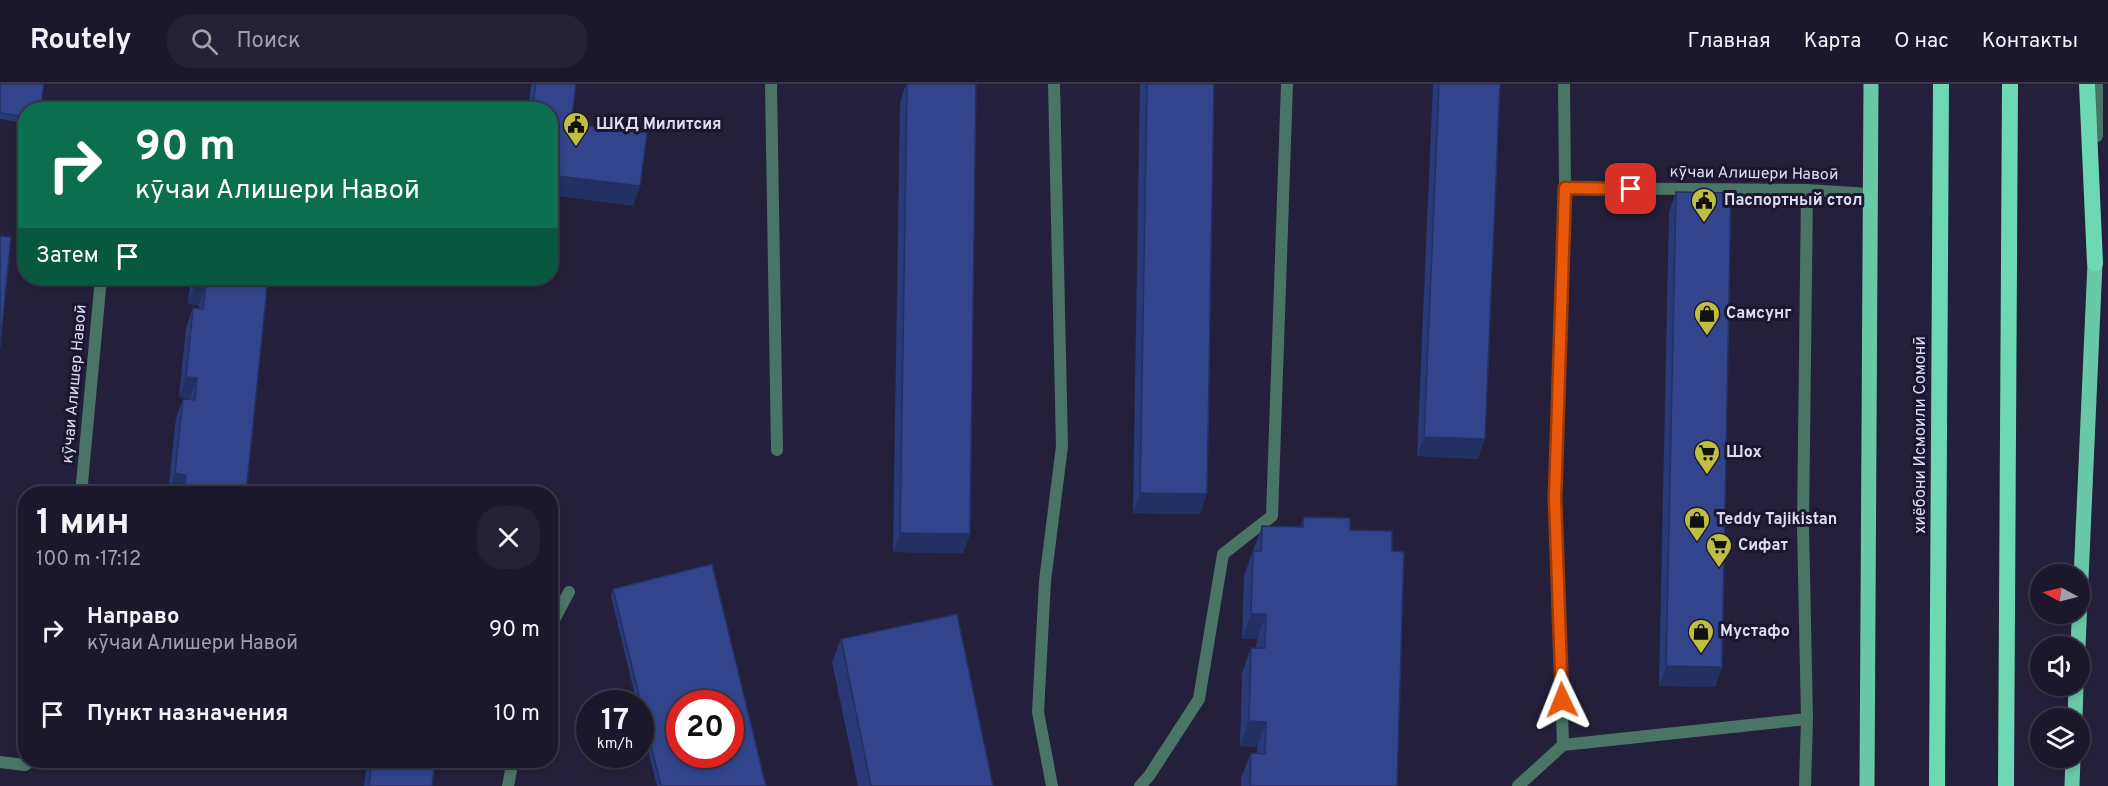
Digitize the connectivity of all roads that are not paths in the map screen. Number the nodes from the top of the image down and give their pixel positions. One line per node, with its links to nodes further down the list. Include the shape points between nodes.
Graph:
1 (771, 84): 15 (street)
2 (1054, 84): 27 (street, via 1062,446 1045,581 1038,712)
3 (1287, 84): 28 (street, via 1272,516 1223,554 1199,699)
4 (1564, 84): 10 (street)
5 (1871, 84): 12 (main road)
6 (1941, 84): 32 (highway, хиёбони Исмоили Сомонӣ)
7 (2010, 84): 33 (highway)
8 (2086, 84): 13 (highway)
9 (2097, 84): 13 (street)
10 (1565, 188): 11 (street, кӯчаи Алишери Навоӣ); 21 (street, via 1555,498)
11 (1807, 190): 12 (street, кӯчаи Алишери Навоӣ); 20 (street, via 1803,526)
12 (1870, 194): 31 (main road)
13 (2096, 263): 19 (main road)
14 (100, 285): 16 (street, кӯчаи Алишер Навоӣ)
15 (777, 450)
16 (82, 486)
17 (569, 592): 18 (street)
18 (558, 612)
19 (2078, 636)
20 (1807, 719): 21 (street); 30 (street)
21 (1563, 745): 29 (street)
22 (0, 762): 23 (street)
23 (18, 764)
24 (511, 768): 26 (street)
25 (2073, 768): 34 (main road)
26 (508, 786)
27 (1052, 786)
28 (1140, 786)
29 (1518, 786)
30 (1805, 786)
31 (1867, 786)
32 (1937, 786)
33 (2006, 786)
34 (2072, 786)

